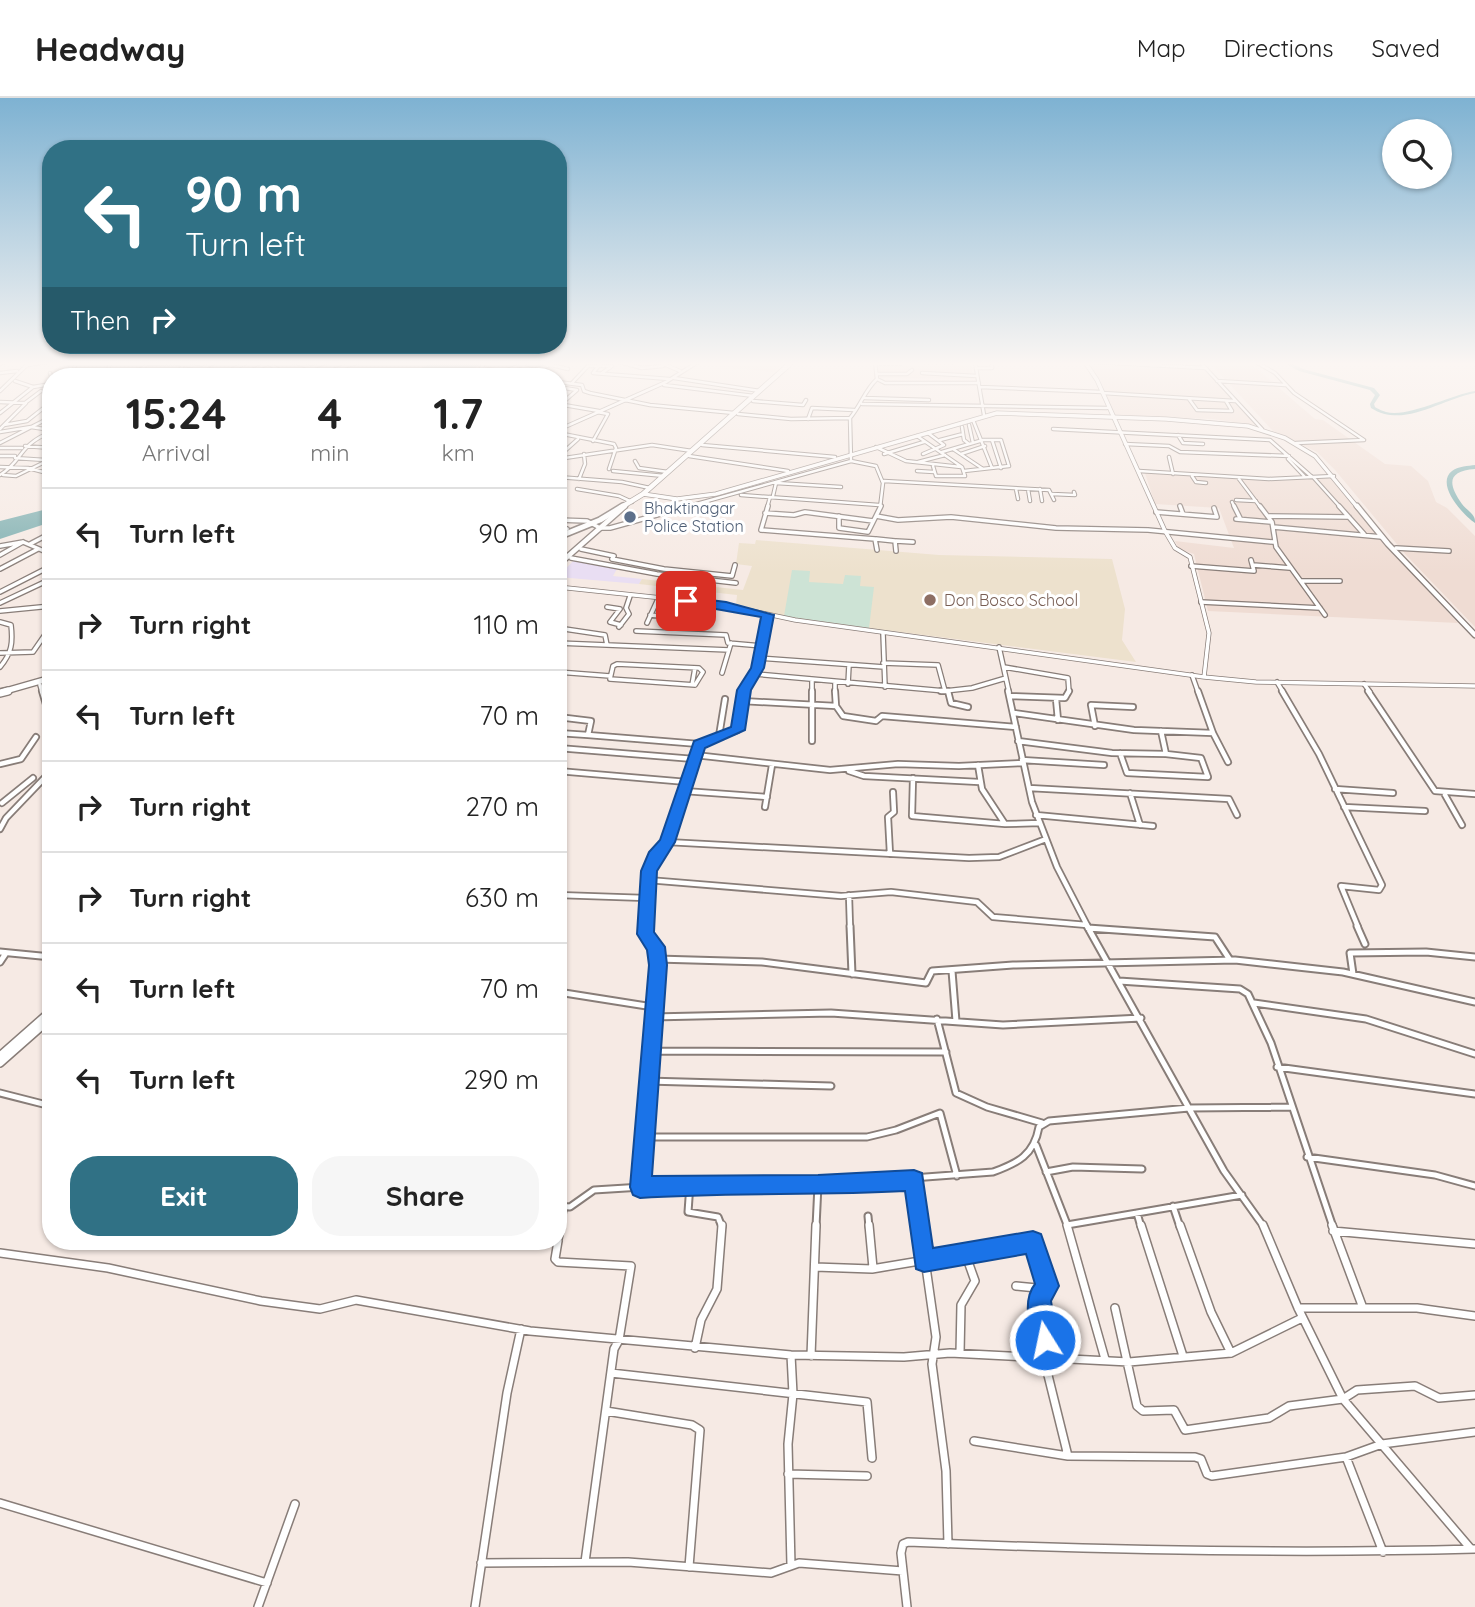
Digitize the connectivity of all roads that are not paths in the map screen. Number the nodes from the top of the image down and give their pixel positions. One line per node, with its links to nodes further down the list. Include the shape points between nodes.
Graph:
1 (20, 432): 24 (street)
2 (598, 432): 25 (street)
3 (715, 432): 44 (highway)
4 (716, 432): 32 (highway)
5 (850, 432): 49 (street)
6 (927, 432): 49 (main road)
7 (970, 432): 29 (street)
8 (979, 432): 22 (street)
9 (1120, 432): 30 (street)
10 (1128, 432): 17 (street)
11 (1271, 432): 27 (main road)
12 (1272, 432): 27 (main road)
13 (1353, 432): 27 (street, via 1364,440)
14 (928, 433): 19 (main road); 21 (street)
15 (963, 434): 21 (street); 29 (street)
16 (567, 435): 20 (street)
17 (1178, 435): 31 (street, via 1183,443); 54 (street, via 1271,440)
18 (42, 436): 35 (street)
19 (917, 436): 26 (street); 36 (main road)
20 (579, 438): 25 (street); 33 (street)
21 (939, 440): 42 (street, via 944,445)
22 (983, 440): 23 (street); 29 (street); 34 (street)
23 (992, 440): 66 (street); 66 (street, via 1001,440 1009,465)
24 (0, 441)
25 (593, 441): 39 (street)
26 (925, 441): 28 (street); 42 (street)
27 (1298, 443): 78 (main road); 135 (main road, via 1334,471)
28 (916, 444): 41 (street); 45 (street)
29 (971, 444): 40 (street)
30 (1125, 444): 54 (street); 72 (street)
31 (1203, 444)
32 (702, 445): 44 (highway); 52 (street)
33 (567, 446)
34 (985, 446): 47 (street); 65 (street)
35 (23, 447): 37 (street); 38 (street); 50 (street)
36 (876, 447): 45 (street); 49 (main road)
37 (0, 448)
38 (42, 448)
39 (616, 448): 43 (street); 44 (street, via 652,445); 74 (street, via 611,470)
40 (952, 449): 42 (street); 47 (street)
41 (927, 451)
42 (941, 452): 46 (street); 56 (street); 67 (street)
43 (584, 454): 51 (street); 83 (street)
44 (691, 454): 70 (street); 74 (highway); 84 (highway)
45 (884, 454): 59 (street)
46 (923, 454)
47 (960, 454): 68 (street)
48 (0, 456): 50 (street)
49 (850, 456): 52 (main road); 85 (street, via 872,463); 86 (street); 93 (main road, via 701,496 677,499)
50 (15, 457): 55 (street); 63 (street)
51 (567, 457)
52 (835, 457): 70 (main road)
53 (1168, 457): 75 (street)
54 (1289, 458): 79 (street); 82 (street)
55 (42, 459)
56 (930, 460): 59 (street); 61 (street)
57 (635, 461): 74 (street, via 639,468)
58 (42, 463): 64 (street)
59 (917, 463): 60 (street)
60 (933, 466): 61 (street); 73 (street)
61 (939, 466): 67 (street)
62 (0, 467): 63 (street)
63 (13, 467): 64 (street); 76 (street)
64 (31, 468): 69 (street); 76 (street, via 16,477)
65 (992, 468): 66 (street); 68 (street)
66 (1001, 468)
67 (963, 469): 68 (street); 73 (street, via 963,477 936,476)
68 (983, 469)
69 (42, 471)
70 (788, 471): 93 (main road, via 698,495)
71 (917, 471): 73 (street)
72 (1139, 471): 75 (street); 108 (street)
73 (934, 472)
74 (666, 474): 84 (highway)
75 (1173, 474): 77 (street)
76 (1, 475)
77 (1192, 475): 81 (street); 87 (street, via 1195,482)
78 (1334, 476): 79 (street); 125 (main road)
79 (1313, 477): 82 (street); 114 (street)
80 (567, 478): 83 (street)
81 (1239, 478): 82 (street); 103 (street)
82 (1306, 478)
83 (579, 479): 93 (street)
84 (657, 481): 93 (highway)
85 (884, 481): 90 (street); 104 (street, via 886,490)
86 (776, 483): 88 (street); 96 (street); 97 (street)
87 (1206, 483)
88 (841, 487)
89 (576, 489): 99 (street)
90 (1016, 489): 91 (street); 98 (street)
91 (1028, 489): 92 (street); 101 (street)
92 (1040, 489): 95 (street); 102 (street)
93 (646, 491): 99 (highway)
94 (1074, 492): 95 (street)
95 (1052, 494): 100 (street)
96 (736, 495): 97 (street); 120 (street)
97 (772, 496): 104 (street); 109 (street)
98 (1018, 499)
99 (630, 500): 105 (highway); 117 (highway)
100 (1054, 500)
101 (1030, 501)
102 (1042, 501)
103 (1256, 501): 113 (street); 118 (street, via 1234,501 1238,519)
104 (879, 505): 112 (street)
105 (625, 506): 117 (highway); 120 (main road)
106 (1180, 506): 110 (street)
107 (1214, 508): 110 (street, via 1217,516)
108 (1156, 512): 110 (street); 123 (street)
109 (765, 513): 111 (street); 127 (street, via 762,530)
110 (1183, 514)
111 (839, 516): 116 (street); 116 (street, via 839,527 863,532 869,531)
112 (876, 516): 116 (street); 123 (street)
113 (1268, 516): 114 (street); 118 (street)
114 (1349, 517): 124 (street)
115 (567, 521): 117 (street)
116 (873, 521)
117 (589, 522): 120 (street); 121 (highway); 122 (highway)
118 (1272, 522): 119 (street)
119 (1273, 527): 124 (street); 131 (street)
120 (603, 528): 137 (main road); 143 (main road)
121 (567, 529)
122 (567, 529)
123 (1165, 531): 131 (street); 149 (street, via 1175,548 1189,556)
124 (1365, 535): 125 (street)
125 (1382, 537): 181 (main road)
126 (42, 538): 133 (street)
127 (875, 539): 128 (street); 138 (street)
128 (895, 541): 130 (street); 139 (street)
129 (23, 542): 132 (street); 133 (street); 141 (street)
130 (913, 542)
131 (1273, 542): 151 (street)
132 (0, 545)
133 (29, 545): 134 (street)
134 (39, 548): 136 (street); 152 (street)
135 (1396, 548): 140 (street); 181 (main road)
136 (42, 549)
137 (581, 550): 142 (main road); 150 (street)
138 (877, 550)
139 (896, 551)
140 (1449, 551)
141 (0, 555)
142 (571, 558): 145 (main road); 157 (street)
143 (567, 559)
144 (1251, 560): 148 (street)
145 (567, 561)
146 (664, 562): 150 (street)
147 (735, 565): 150 (street, via 732,576)
148 (1253, 565): 149 (street, via 1252,571); 151 (street)
149 (1191, 566): 163 (street)
150 (659, 568)
151 (1290, 568): 154 (street)
152 (0, 569)
153 (42, 571): 159 (street)
154 (1300, 581): 155 (street); 167 (street)
155 (1340, 581)
156 (42, 583): 164 (street)
157 (736, 583)
158 (567, 588): 160 (street)
159 (0, 592)
160 (631, 596): 161 (street); 169 (street)
161 (658, 599): 162 (street); 171 (street)
162 (696, 602): 172 (street); 174 (street)
163 (1201, 602): 167 (street); 202 (street, via 1209,646)
164 (0, 603)
165 (42, 607): 170 (street)
166 (607, 607): 168 (street)
167 (1321, 608): 173 (street)
168 (620, 609): 169 (street); 169 (street, via 610,622 620,626 629,614)
169 (627, 609)
170 (0, 611): 175 (street)
171 (650, 615): 174 (street); 176 (street)
172 (768, 615): 180 (street); 186 (street)
173 (1325, 615)
174 (691, 619): 177 (street)
175 (0, 620): 190 (street, via 11,625)
176 (647, 623)
177 (689, 625)
178 (567, 629): 185 (street, via 605,635)
179 (636, 631): 184 (street, via 726,635)
180 (883, 633): 187 (street); 193 (street)
181 (1475, 633)
182 (42, 639): 190 (street, via 33,652)
183 (567, 643): 185 (street)
184 (731, 643): 186 (street); 188 (street)
185 (607, 645): 188 (street)
186 (762, 646): 191 (street)
187 (999, 647): 195 (street); 200 (street)
188 (729, 650): 198 (street)
189 (0, 653): 190 (street)
190 (13, 653): 194 (street)
191 (760, 658): 192 (street); 199 (street)
192 (849, 665): 193 (street); 208 (street)
193 (883, 665): 213 (street); 214 (street, via 938,665)
194 (0, 667)
195 (1004, 667): 203 (street); 219 (street, via 1067,676 1068,696)
196 (695, 668): 201 (street, via 617,664); 211 (street); 211 (street, via 703,672 699,683)
197 (567, 673): 201 (street)
198 (722, 673)
199 (755, 674): 204 (street); 220 (street, via 745,686)
200 (1192, 675): 202 (street); 232 (street)
201 (610, 676): 211 (street)
202 (1204, 677): 207 (street)
203 (1006, 678): 214 (street); 217 (street)
204 (812, 681): 206 (street); 221 (street)
205 (42, 682): 216 (highway)
206 (835, 682): 208 (street); 222 (street)
207 (1277, 682): 209 (street); 258 (street)
208 (848, 684): 213 (street)
209 (1364, 684): 212 (street); 263 (street, via 1430,784)
210 (40, 685): 215 (street); 216 (highway)
211 (692, 685)
212 (1475, 686)
213 (886, 687): 214 (street)
214 (946, 691): 223 (street, via 951,703)
215 (42, 692)
216 (0, 694)
217 (1010, 696): 219 (street); 225 (street)
218 (725, 699): 235 (street)
219 (1056, 699): 227 (street)
220 (742, 701): 221 (street); 235 (street, via 737,731)
221 (813, 704): 222 (street); 237 (street)
222 (835, 706): 229 (street, via 843,716 876,721 882,716)
223 (968, 707)
224 (1133, 708): 230 (street, via 1091,705)
225 (1013, 713): 227 (street); 229 (street)
226 (567, 717): 234 (street, via 589,718)
227 (1058, 720): 230 (street)
228 (991, 723): 229 (street)
229 (1016, 726): 238 (street)
230 (1095, 726): 231 (street)
231 (1161, 731): 232 (street); 242 (street)
232 (1213, 733): 245 (street)
233 (567, 734): 234 (street)
234 (588, 735): 239 (street)
235 (719, 736): 239 (street)
236 (36, 737): 249 (street, via 21,759)
237 (812, 741)
238 (1018, 741): 241 (street); 244 (street)
239 (699, 744): 243 (street)
240 (567, 749): 243 (street)
241 (1120, 753): 242 (street); 242 (street, via 1127,773 1208,777 1201,758)
242 (1166, 754)
243 (694, 757): 246 (street); 255 (street)
244 (1022, 762): 247 (street); 248 (street); 257 (street)
245 (1228, 762)
246 (772, 765): 250 (street); 265 (street)
247 (978, 765): 250 (street, via 898,764); 256 (street)
248 (1104, 765)
249 (0, 766)
250 (848, 771): 253 (street)
251 (567, 772): 255 (street)
252 (33, 778): 266 (street)
253 (913, 778): 256 (street); 273 (street, via 912,816)
254 (42, 780): 277 (street)
255 (687, 782): 259 (street)
256 (979, 782): 273 (street)
257 (1029, 788): 261 (street); 270 (street)
258 (1335, 789): 262 (street); 268 (street)
259 (684, 791): 265 (street); 279 (street)
260 (893, 792): 280 (street, via 894,812 888,817)
261 (1130, 793): 271 (street, via 1230,800); 274 (street)
262 (1393, 793)
263 (1445, 794): 264 (street); 275 (street)
264 (1475, 794)
265 (766, 797): 267 (street)
266 (1, 803)
267 (765, 807)
268 (1344, 807): 269 (street); 286 (street, via 1382,885 1380,890 1341,886)
269 (1425, 811)
270 (1036, 815): 272 (street); 274 (street)
271 (1237, 815)
272 (1040, 823): 273 (street); 278 (street)
273 (1005, 824)
274 (1140, 825): 276 (street)
275 (1462, 825)
276 (1153, 826)
277 (0, 829)
278 (1046, 839): 280 (street, via 999,857); 285 (street)
279 (667, 842): 280 (street); 281 (street, via 655,856)
280 (890, 854)
281 (648, 880): 283 (street); 284 (street)
282 (567, 895): 284 (street)
283 (849, 895): 285 (street, via 891,892 977,902 993,917); 296 (street)
284 (646, 898): 291 (street, via 646,934 656,947)
285 (1087, 927): 292 (street, via 1215,937); 294 (street)
286 (1365, 944)
287 (0, 952): 288 (street)
288 (7, 953): 289 (street); 293 (street)
289 (42, 956)
290 (1475, 957): 297 (street, via 1350,953)
291 (657, 959): 296 (street, via 762,962); 302 (street)
292 (1230, 960): 294 (street); 297 (street)
293 (0, 962)
294 (1108, 963): 295 (street); 298 (street)
295 (952, 971): 296 (street, via 931,972 926,983); 307 (street)
296 (852, 974)
297 (1353, 974): 300 (street)
298 (1119, 981): 301 (street, via 1240,989); 304 (street)
299 (567, 993): 302 (street)
300 (1475, 1002)
301 (1253, 1003): 311 (street, via 1366,1019); 314 (street)
302 (653, 1007): 303 (street)
303 (652, 1017): 306 (street, via 766,1013); 309 (street)
304 (1141, 1018): 307 (street, via 1003,1025); 321 (street)
305 (42, 1019): 312 (main road)
306 (937, 1019): 307 (street); 310 (street)
307 (956, 1020)
308 (42, 1026): 313 (main road)
309 (650, 1051): 310 (street); 315 (street)
310 (946, 1052): 322 (street, via 959,1096)
311 (1475, 1054)
312 (0, 1056)
313 (0, 1063)
314 (1277, 1067): 318 (street); 320 (street)
315 (647, 1081): 316 (street); 323 (street)
316 (831, 1086)
317 (0, 1093): 319 (street)
318 (1475, 1094)
319 (42, 1104)
320 (1291, 1107): 321 (street); 325 (street)
321 (1189, 1108): 322 (street); 334 (street)
322 (1042, 1123): 324 (street)
323 (646, 1137): 328 (street, via 820,1135 866,1139 940,1113); 333 (street)
324 (1035, 1144): 327 (street); 328 (street, via 1013,1165)
325 (1307, 1157): 332 (street, via 1435,1175); 340 (street)
326 (1142, 1169): 327 (street, via 1073,1167)
327 (1046, 1172): 339 (street)
328 (957, 1176): 329 (street)
329 (914, 1180): 331 (street); 345 (street)
330 (690, 1184): 331 (street); 333 (street); 357 (street, via 688,1212 718,1217 722,1223 717,1289 701,1320)
331 (818, 1185): 346 (street)
332 (1475, 1186)
333 (640, 1187): 335 (street, via 589,1191 579,1202)
334 (1243, 1195): 336 (street); 351 (street, via 1263,1225)
335 (567, 1205)
336 (1173, 1206): 337 (street); 360 (street, via 1211,1312)
337 (1137, 1213): 339 (street); 363 (street)
338 (868, 1216): 347 (street)
339 (1067, 1225): 365 (street)
340 (1334, 1231): 341 (street); 352 (street)
341 (1475, 1244)
342 (556, 1250): 356 (street, via 558,1262 631,1266)
343 (0, 1253): 355 (street, via 108,1268 261,1301 320,1309 356,1300)
344 (965, 1253): 345 (street); 349 (street, via 1033,1242); 359 (street, via 975,1281 961,1305)
345 (924, 1261): 347 (street); 358 (street)
346 (815, 1267): 347 (street); 362 (street)
347 (873, 1268)
348 (1016, 1286): 349 (street)
349 (1048, 1289): 364 (street, via 1040,1294 1038,1303)
350 (1115, 1308): 366 (street)
351 (1298, 1308): 352 (street); 354 (street)
352 (1363, 1308): 353 (street, via 1417,1308)
353 (1475, 1316)
354 (1302, 1318): 360 (street); 370 (street)
355 (521, 1329): 356 (street); 386 (street)
356 (619, 1340): 357 (street); 367 (street)
357 (695, 1348): 361 (street)
358 (935, 1353): 359 (street); 362 (street); 382 (street, via 932,1364 945,1463)
359 (960, 1353): 364 (street)
360 (1231, 1353): 363 (street)
361 (791, 1355): 362 (street); 368 (street)
362 (811, 1356)
363 (1183, 1356): 366 (street)
364 (1046, 1359): 365 (street); 375 (street)
365 (1105, 1359): 366 (street)
366 (1129, 1362): 370 (street, via 1139,1409 1174,1410 1185,1430 1241,1424 1269,1418 1289,1406)
367 (611, 1373): 368 (street); 371 (street)
368 (793, 1394): 377 (street, via 867,1402); 378 (street)
369 (1475, 1395): 370 (street, via 1439,1398 1415,1386 1357,1390)
370 (1343, 1399): 374 (street)
371 (606, 1411): 385 (street); 388 (street, via 700,1430)
372 (1475, 1432): 374 (street)
373 (974, 1441): 375 (street)
374 (1382, 1444): 376 (street); 383 (street)
375 (1068, 1456): 376 (street, via 1195,1457 1212,1476)
376 (1346, 1457): 384 (street)
377 (872, 1458)
378 (788, 1474): 379 (street); 387 (street)
379 (867, 1476)
380 (0, 1503): 390 (street)
381 (295, 1504): 390 (street)
382 (948, 1544): 384 (street); 389 (street, via 903,1544)
383 (1473, 1549): 384 (street)
384 (1383, 1552)
385 (585, 1562): 386 (street); 388 (street)
386 (481, 1563): 392 (street)
387 (790, 1565): 388 (street, via 771,1573); 389 (street)
388 (689, 1567)
389 (903, 1571): 393 (street)
390 (267, 1583): 391 (street)
391 (258, 1607)
392 (475, 1607)
393 (907, 1607)

